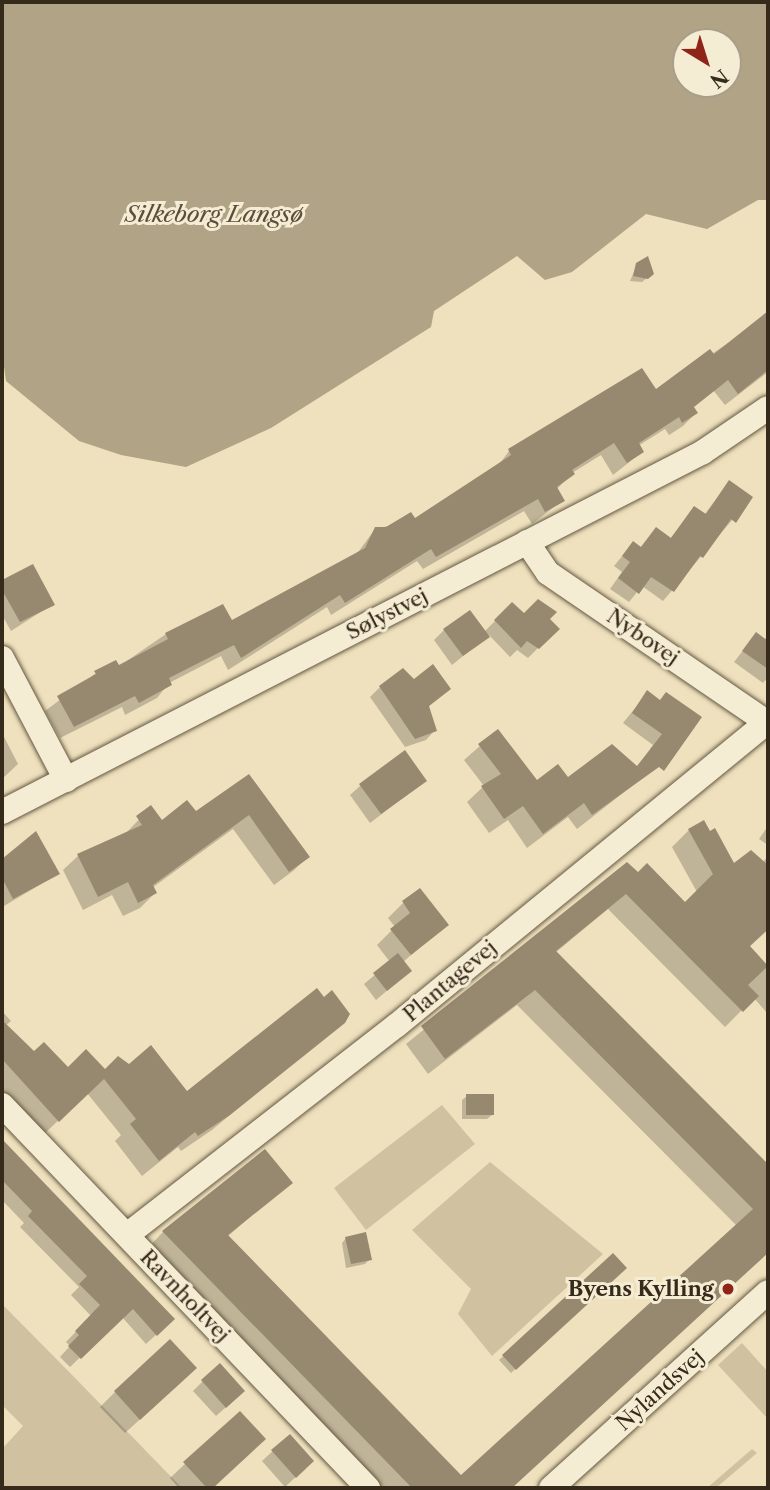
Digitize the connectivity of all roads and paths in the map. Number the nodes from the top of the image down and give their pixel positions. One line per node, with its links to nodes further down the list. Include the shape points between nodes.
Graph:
1 (768, 408): 2 (street, Sølystvej, via 704,452)
2 (527, 542): 4 (street, Nybovej, via 548,573); 5 (street, Sølystvej)
3 (2, 658): 5 (street)
4 (768, 722): 8 (street, Plantagevej, via 397,1025)
5 (66, 780): 6 (street, Sølystvej)
6 (2, 812)
7 (2, 1105): 8 (street, Ravnholtvej)
8 (127, 1235): 10 (street, Ravnholtvej)
9 (768, 1292): 11 (street, Nylandsvej)
10 (368, 1488)
11 (551, 1488)

